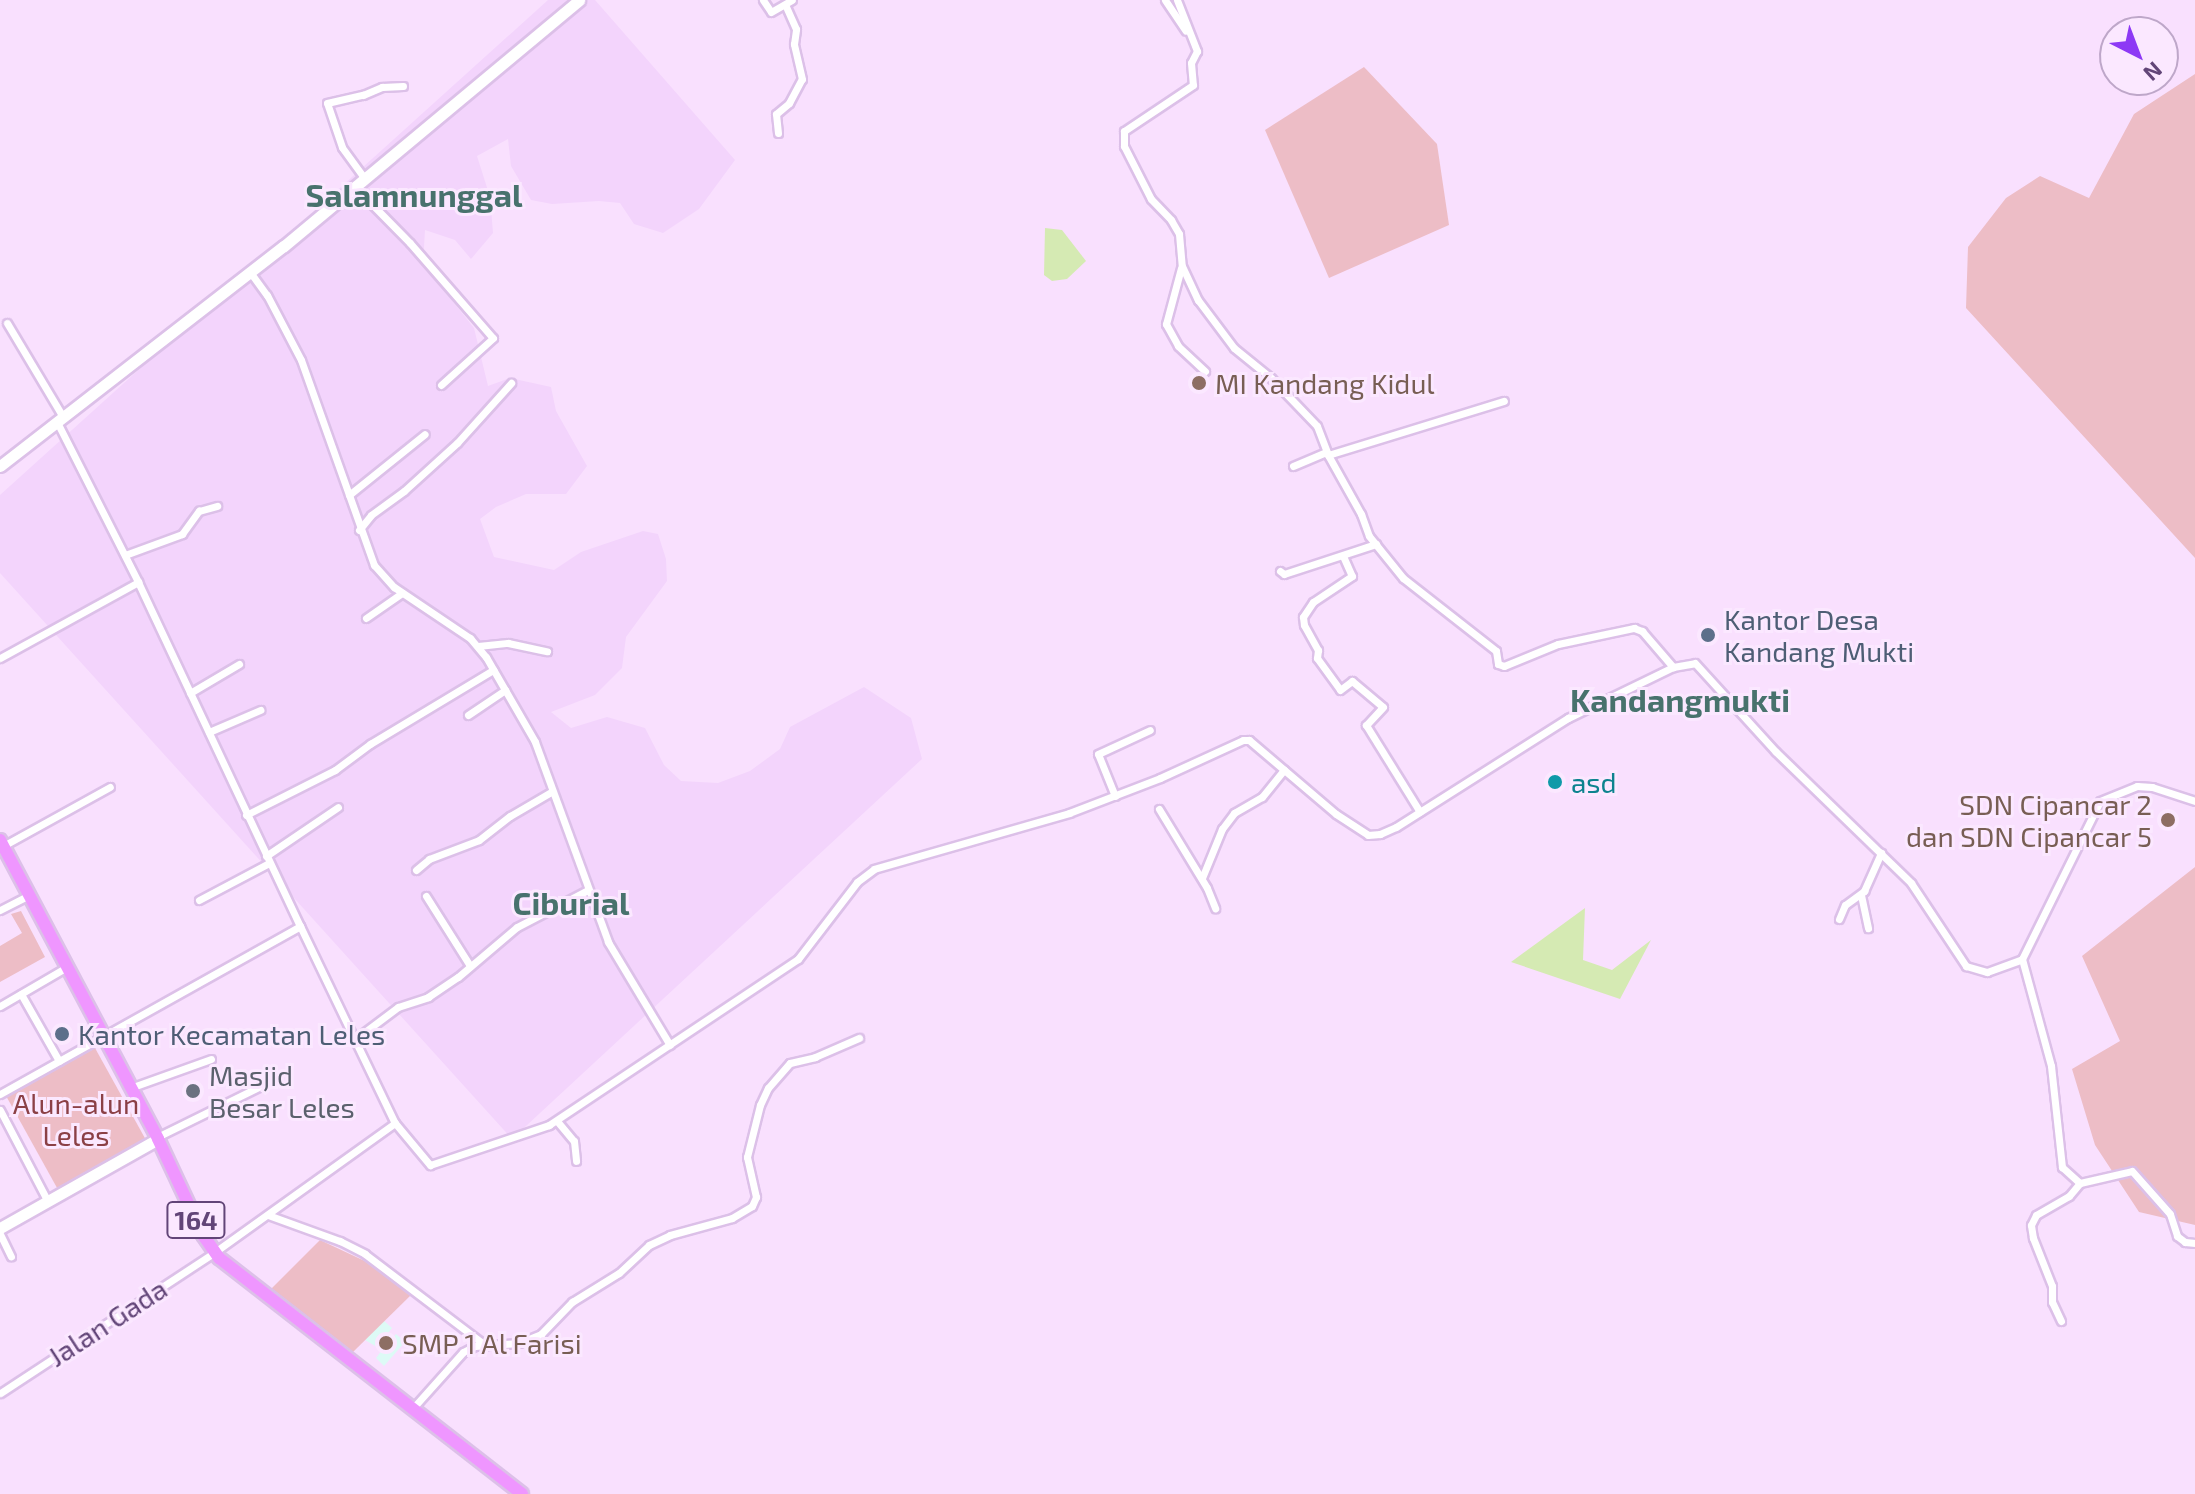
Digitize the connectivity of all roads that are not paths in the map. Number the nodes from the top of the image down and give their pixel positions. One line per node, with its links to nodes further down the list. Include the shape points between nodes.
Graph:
1 (579, 0): 9 (street)
2 (763, 0): 5 (street, via 769,11)
3 (1165, 0): 6 (street)
4 (1177, 0): 6 (street)
5 (789, 3): 8 (street, via 802,79 776,114)
6 (1193, 41): 10 (street, via 1193,85 1124,131 1122,138 1151,199 1179,234)
7 (403, 86): 9 (street, via 327,103)
8 (778, 133)
9 (360, 183): 11 (street); 15 (street, via 493,338)
10 (1182, 266): 13 (street, via 1166,324 1178,346); 19 (street, via 1225,337 1309,416)
11 (250, 272): 17 (street); 22 (street, via 301,360)
12 (7, 323): 17 (street)
13 (1205, 371)
14 (511, 383): 24 (street, via 457,443)
15 (441, 385)
16 (1504, 401): 19 (street)
17 (60, 420): 20 (street); 26 (street)
18 (425, 434): 22 (street)
19 (1327, 454): 21 (street); 25 (street)
20 (0, 466)
21 (1293, 466)
22 (349, 495): 24 (street)
23 (217, 506): 26 (street, via 199,511 182,534)
24 (359, 530): 30 (street, via 378,571)
25 (1376, 544): 27 (street); 36 (street, via 1403,578 1496,651 1498,664 1634,628)
26 (125, 555): 29 (street)
27 (1343, 556): 28 (street); 51 (street, via 1352,576 1313,602 1304,625 1317,658 1340,690 1352,681 1383,707 1366,725)
28 (1280, 571)
29 (138, 582): 34 (street); 39 (street)
30 (402, 593): 31 (street); 32 (street)
31 (366, 618)
32 (478, 646): 33 (street, via 508,643); 37 (street)
33 (547, 651)
34 (0, 658)
35 (239, 664): 39 (street)
36 (1673, 667): 51 (street, via 1568,718); 54 (street, via 1695,663 1702,668 1776,752)
37 (493, 670): 38 (street); 52 (street, via 335,770)
38 (505, 690): 41 (street); 46 (street, via 535,742)
39 (190, 693): 43 (street)
40 (260, 710): 43 (street)
41 (468, 715)
42 (1150, 730): 47 (street, via 1098,754)
43 (209, 732): 52 (street)
44 (1284, 770): 47 (street, via 1243,740); 51 (street, via 1368,835 1396,827); 57 (street, via 1262,797 1234,813)
45 (110, 787): 53 (street)
46 (551, 792): 56 (street, via 479,840 429,859); 58 (street)
47 (1115, 796): 76 (street, via 874,869 857,882 798,959)
48 (2195, 801): 68 (street, via 2137,786 2100,801)
49 (338, 807): 55 (street)
50 (1159, 809): 57 (street)
51 (1420, 812)
52 (246, 815): 55 (street)
53 (2, 848): 60 (main road, 164)
54 (1881, 853): 59 (street); 68 (street, via 1911,883 1966,966 1987,972)
55 (268, 859): 62 (street); 66 (street)
56 (416, 870)
57 (1202, 878): 63 (street)
58 (588, 890): 69 (street, via 517,927); 76 (street, via 619,963)
59 (1861, 895): 65 (street, via 1845,905); 67 (street)
60 (28, 896): 64 (street); 70 (main road, 164)
61 (426, 896): 69 (street)
62 (199, 900)
63 (1215, 908)
64 (0, 910)
65 (1839, 919)
66 (300, 926): 73 (street); 75 (street)
67 (1868, 928)
68 (2022, 959): 87 (street, via 2051,1066 2062,1167)
69 (470, 966): 75 (street, via 428,997 398,1007)
70 (65, 968): 71 (street); 73 (main road, 164)
71 (21, 994): 72 (street); 78 (street)
72 (0, 1006)
73 (102, 1038): 78 (street); 80 (main road, 164)
74 (859, 1038): 96 (street, via 790,1063 768,1088 747,1157 756,1197 752,1206 732,1218 649,1245 619,1273 572,1302 541,1334 519,1343)
75 (354, 1040): 84 (street)
76 (670, 1045): 83 (street)
77 (211, 1059): 80 (street)
78 (59, 1061): 81 (street)
79 (271, 1081): 85 (street)
80 (130, 1088): 85 (main road, 164)
81 (0, 1094)
82 (0, 1110): 88 (street)
83 (557, 1121): 84 (street, via 430,1165); 86 (street, via 574,1141)
84 (395, 1123): 89 (street, Jalan Gada)
85 (158, 1138): 88 (street); 93 (main road, 164)
86 (576, 1161)
87 (2080, 1183): 92 (street, via 2132,1171 2170,1214 2177,1236); 95 (street, via 2069,1196 2036,1215 2031,1225)
88 (48, 1202): 90 (street)
89 (268, 1215): 93 (street, Jalan Gada); 96 (street, via 365,1254)
90 (0, 1228)
91 (0, 1234): 94 (street)
92 (2195, 1243)
93 (215, 1252): 97 (street, Jalan Gada); 98 (main road, 164)
94 (11, 1257)
95 (2061, 1321)
96 (485, 1345): 98 (street, via 463,1352)
97 (0, 1393)
98 (413, 1408): 99 (main road, 164)
99 (522, 1494)

